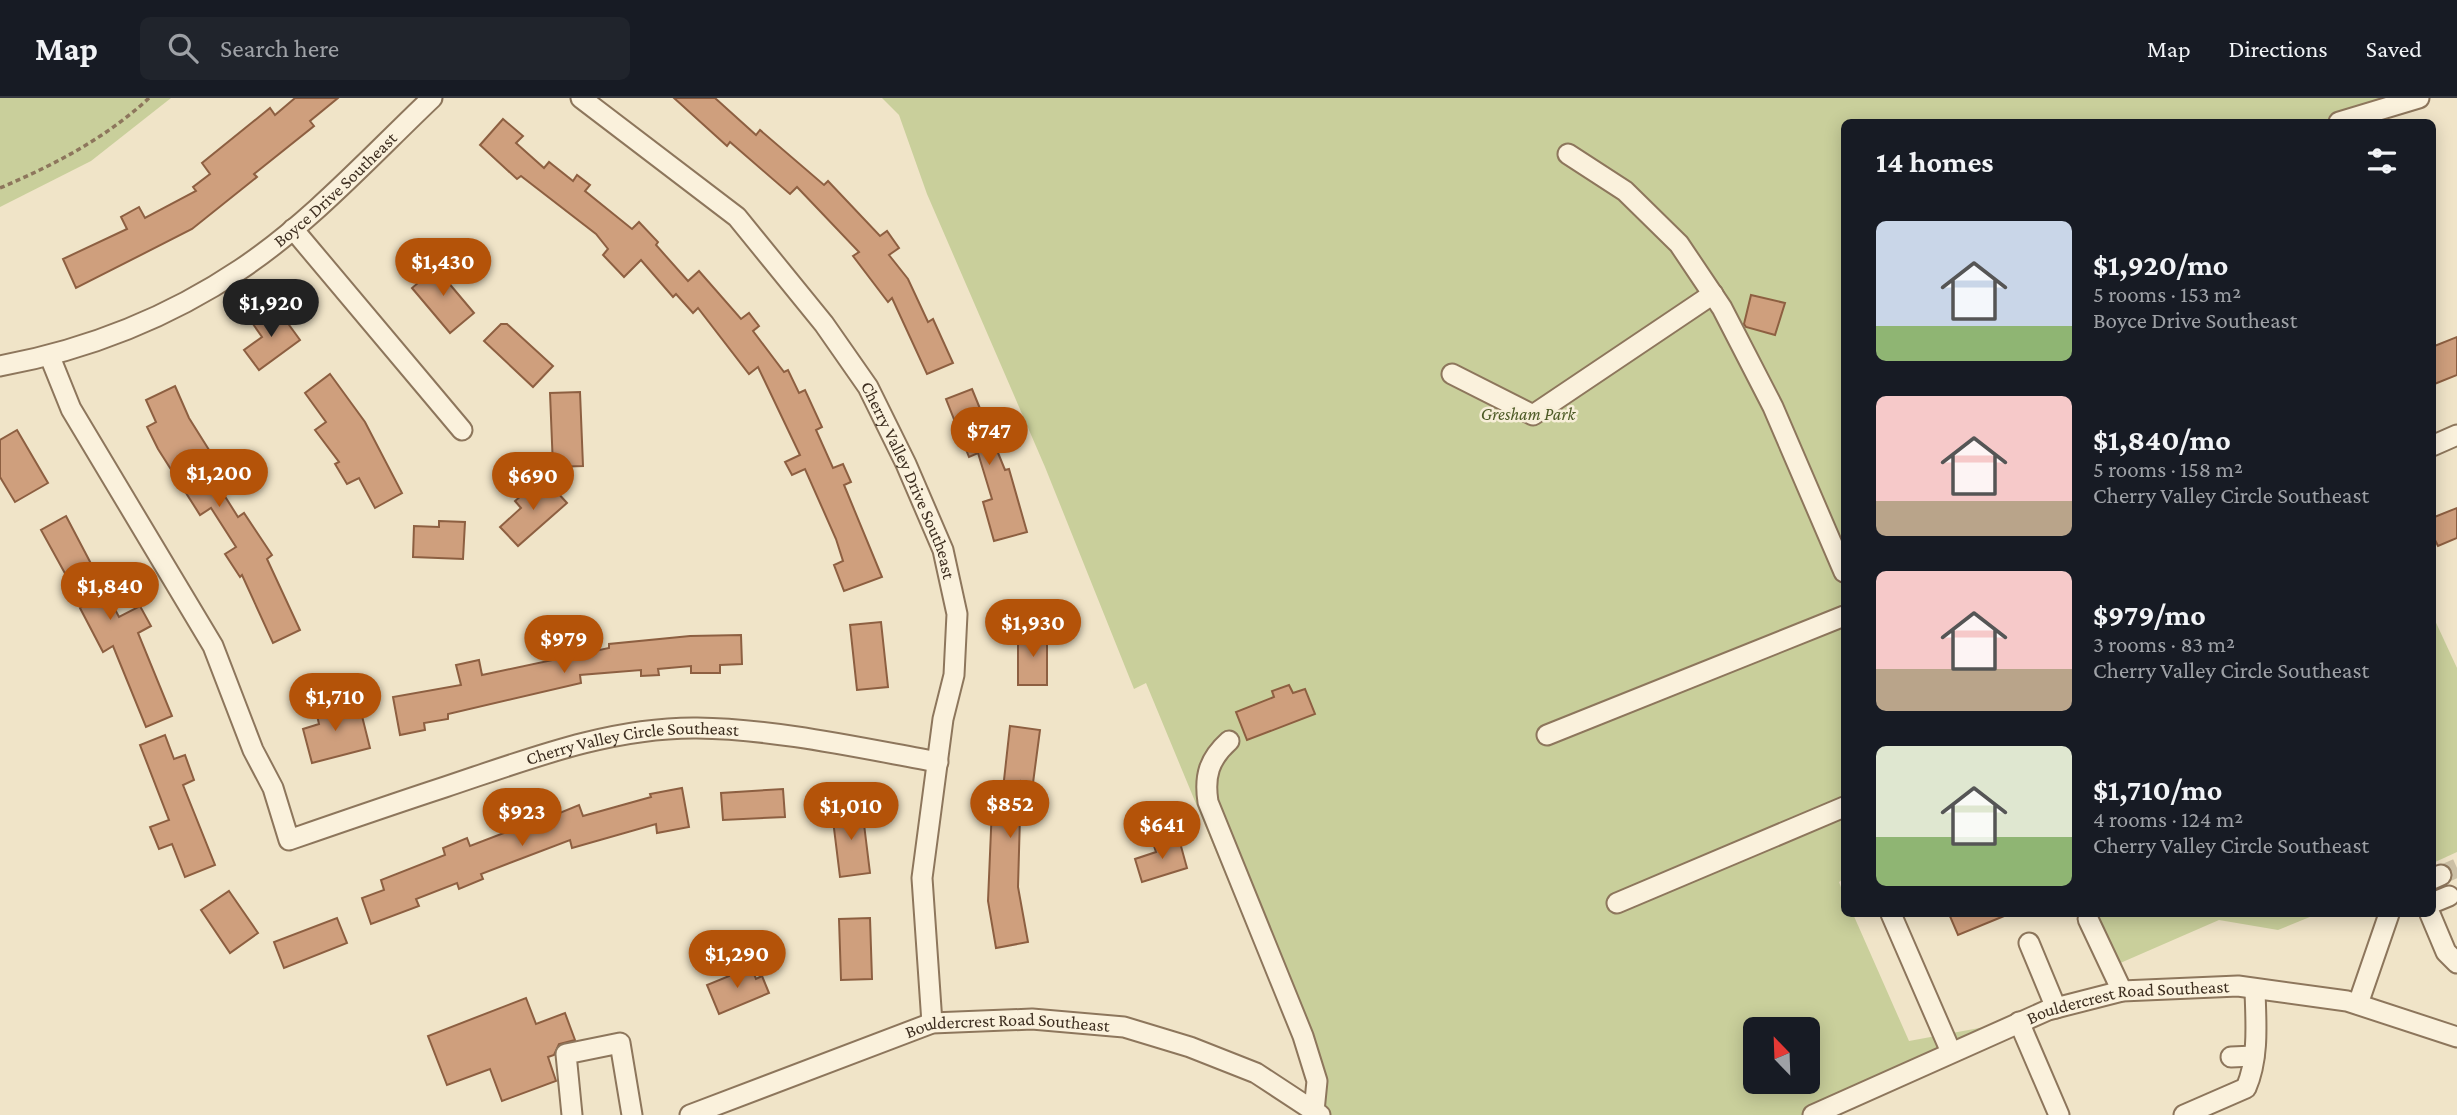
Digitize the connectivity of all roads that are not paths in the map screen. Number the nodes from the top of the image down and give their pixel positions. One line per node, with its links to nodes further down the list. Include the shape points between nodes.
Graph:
1 (432, 98): 6 (street, Boyce Drive Southeast)
2 (581, 98): 18 (street, Cherry Valley Drive Southeast, via 737,217 824,324 868,387 943,550 957,614 954,675)
3 (2419, 98): 4 (street)
4 (2349, 119)
5 (1568, 153): 7 (street, via 1625,191 1679,244)
6 (293, 229): 8 (street, Boyce Drive Southeast, via 241,269 136,328); 11 (street)
7 (1713, 294): 10 (street, via 1533,415); 14 (street, via 1773,407)
8 (50, 357): 9 (street, Boyce Drive Southeast); 18 (street, Cherry Valley Circle Southeast, via 71,409 213,646 253,750 273,788 289,840 479,775 635,733 696,728 824,741)
9 (0, 366)
10 (1452, 374)
11 (462, 430)
12 (2457, 435): 13 (street)
13 (2436, 444)
14 (1841, 565)
15 (1841, 617): 16 (street)
16 (1547, 735)
17 (1229, 741): 37 (street, via 1209,765 1205,783 1208,802 1303,1036 1317,1082)
18 (938, 762): 31 (street, Cherry Valley Drive Southeast, via 922,878)
19 (1841, 808): 20 (street)
20 (1617, 903)
21 (1892, 917): 34 (street)
22 (2388, 917): 29 (street)
23 (2431, 917): 26 (street, via 2446,952)
24 (2088, 919): 27 (street)
25 (2029, 943): 30 (street)
26 (2457, 962)
27 (2123, 991): 28 (street, Bouldercrest Road Southeast, via 2238,986); 30 (street, Bouldercrest Road Southeast)
28 (2255, 991): 29 (street, Bouldercrest Road Southeast); 35 (street)
29 (2358, 1004): 33 (street, Bouldercrest Road Southeast)
30 (2056, 1008): 32 (street, Bouldercrest Road Southeast)
31 (932, 1023): 37 (street, Bouldercrest Road Southeast, via 1032,1019 1124,1027 1256,1073); 40 (street, Bouldercrest Road Southeast)
32 (2020, 1023): 34 (street, Bouldercrest Road Southeast); 42 (street, via 2057,1091)
33 (2457, 1037)
34 (1951, 1052): 41 (street, Bouldercrest Road Southeast)
35 (2254, 1056): 36 (street); 43 (street, via 2246,1088)
36 (2231, 1057)
37 (1317, 1113)
38 (572, 1115): 39 (street, via 566,1054 620,1043)
39 (632, 1115)
40 (690, 1115)
41 (1813, 1115)
42 (2059, 1115)
43 (2184, 1115)

